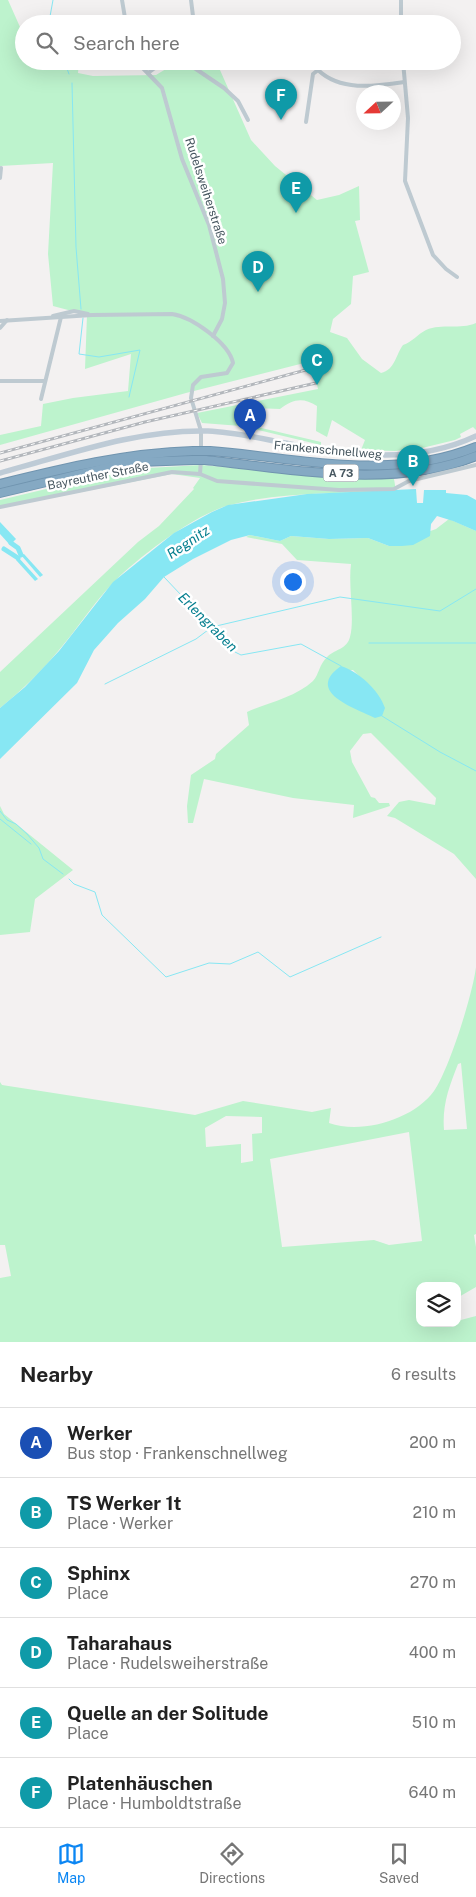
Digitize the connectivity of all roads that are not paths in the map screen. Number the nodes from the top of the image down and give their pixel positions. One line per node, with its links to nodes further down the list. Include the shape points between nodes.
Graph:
1 (122, 0): 4 (street)
2 (191, 0): 5 (street)
3 (401, 0): 6 (street)
4 (124, 15)
5 (193, 15)
6 (401, 15)
7 (143, 70): 11 (street, Rudelsweiherstraße)
8 (152, 70): 11 (street)
9 (197, 70): 13 (street, via 238,101)
10 (404, 70): 12 (street)
11 (148, 73): 24 (street, Rudelsweiherstraße, via 162,88 168,103 182,159 209,225 223,279 225,303)
12 (404, 82): 14 (street, via 361,86 330,79 318,70 313,74); 17 (street, via 408,118 405,181 433,255)
13 (248, 120)
14 (306, 122)
15 (1, 168): 16 (street)
16 (0, 178)
17 (456, 277)
18 (92, 315): 19 (street, via 74,311); 20 (street); 24 (street, via 177,315)
19 (51, 316): 20 (street); 22 (street)
20 (61, 317): 26 (street)
21 (0, 320): 22 (street)
22 (7, 320): 23 (street)
23 (0, 328)
24 (213, 336): 28 (street, via 229,354 233,364 227,373 201,377 192,385 191,398)
25 (0, 380): 26 (street)
26 (45, 382): 27 (street)
27 (41, 399)
28 (201, 431): 29 (main road, via 239,434 349,454 388,456 444,448); 33 (main road, via 135,438); 34 (street)
29 (476, 436)
30 (476, 447): 35 (highway, Frankenschnellweg / A 73, bridge, via 431,461 381,467 210,451 153,452 108,458)
31 (476, 456): 36 (highway, Frankenschnellweg / A 73, bridge, via 423,470 377,474 205,460 140,462)
32 (476, 465): 34 (street, Bayreuther Straße, via 409,481 394,489 358,491 217,481)
33 (0, 472)
34 (200, 474): 37 (street, Bayreuther Straße, via 165,473)
35 (0, 484)
36 (0, 493)
37 (0, 507)

